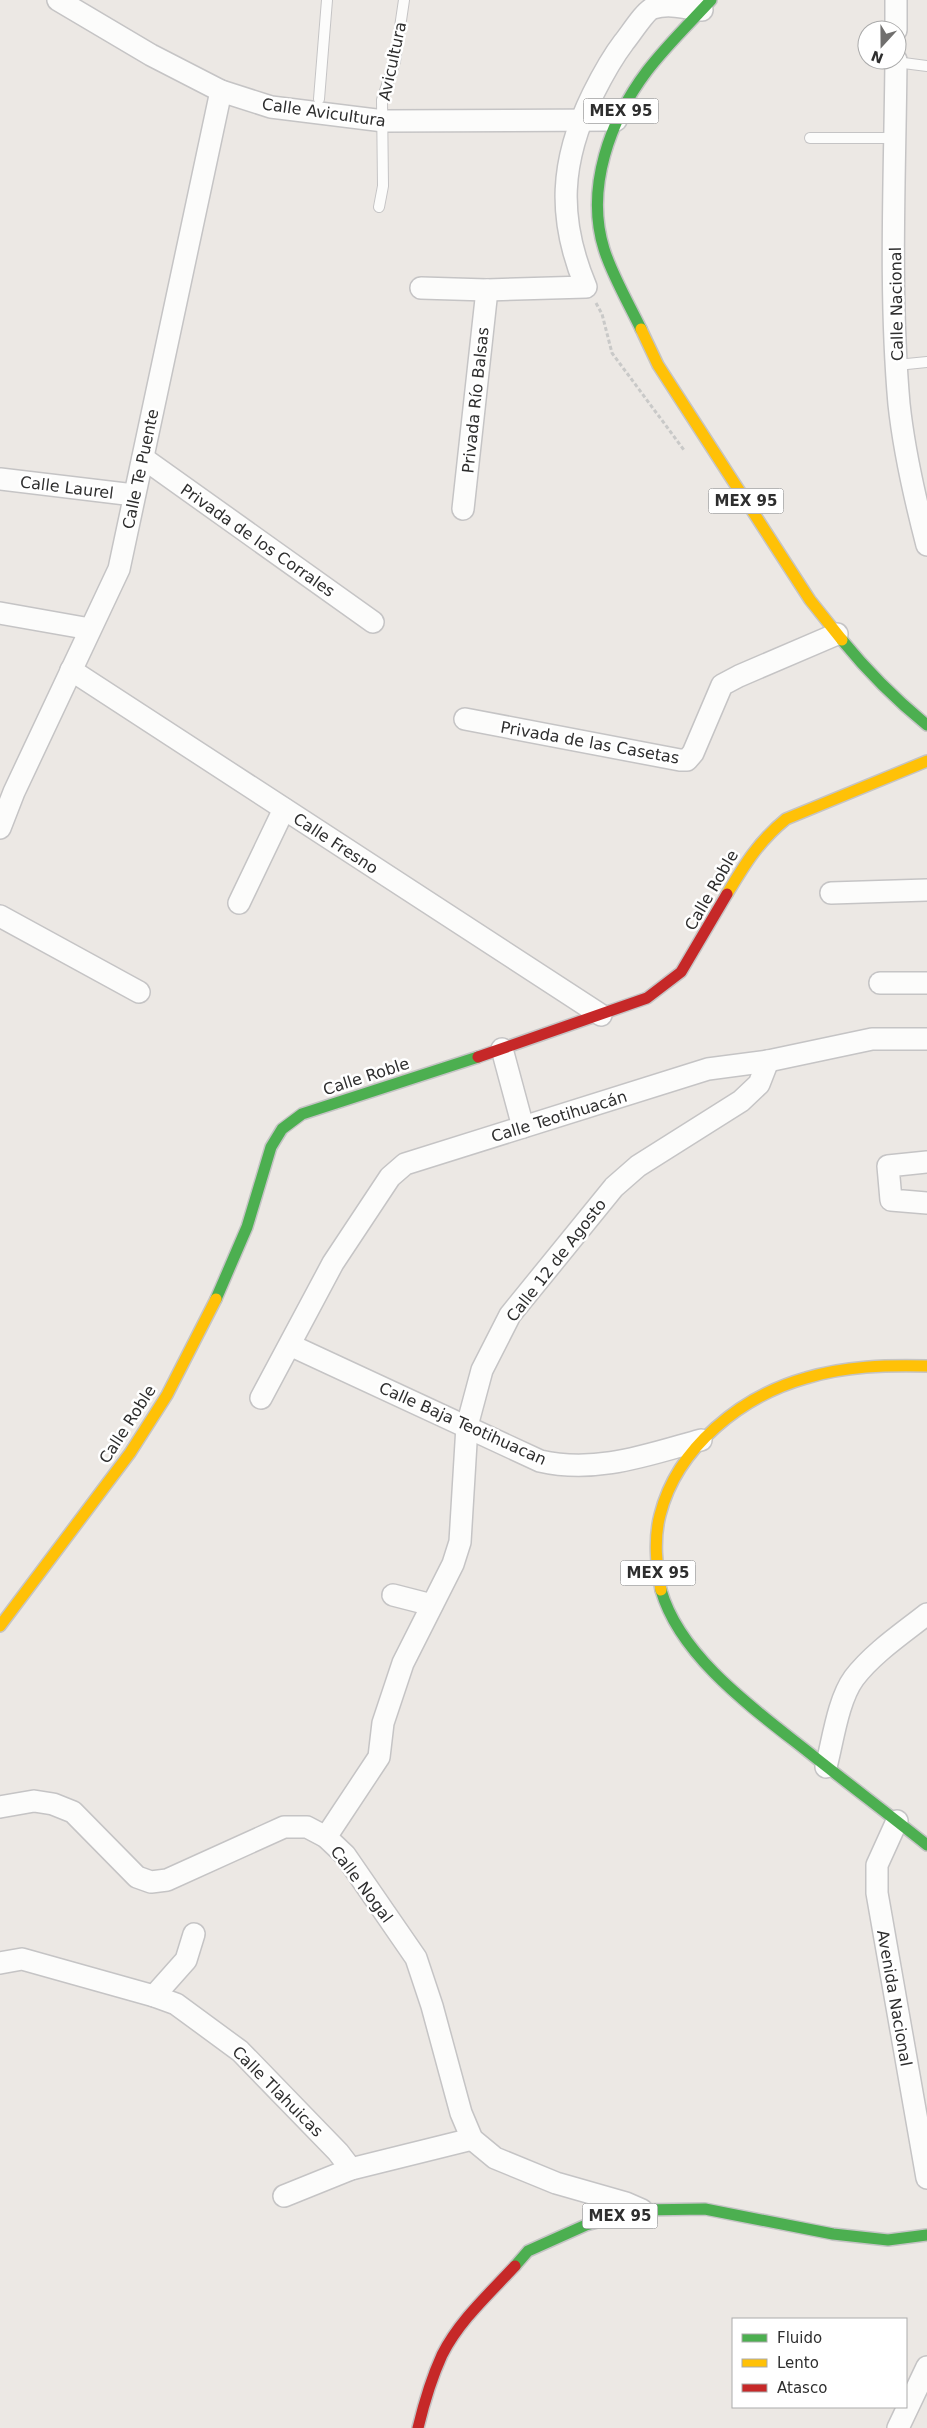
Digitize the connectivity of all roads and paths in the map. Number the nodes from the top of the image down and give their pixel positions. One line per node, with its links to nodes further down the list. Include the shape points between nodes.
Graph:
1 (58, 0): 10 (street, Calle Avicultura, via 151,55)
2 (327, 0): 11 (lane)
3 (404, 0): 14 (lane, Avicultura, via 394,61 382,100)
4 (896, 0): 6 (street)
5 (707, 5): 12 (street, via 666,5 651,9 610,61); 13 (main road, MEX 95, via 647,71)
6 (896, 20)
7 (907, 63): 8 (lane)
8 (927, 66)
9 (896, 70): 16 (street, Calle Nacional)
10 (221, 91): 14 (street, Calle Avicultura, via 271,107); 22 (street, Calle Te Puente)
11 (319, 99)
12 (581, 118): 13 (street, Calle Avicultura); 14 (street, Calle Avicultura); 19 (street, via 569,154 566,199 572,245 586,288)
13 (616, 120): 30 (main road, MEX 95, via 599,177 598,219 604,250 658,365 810,600)
14 (384, 121): 17 (lane, Avicultura, via 383,186)
15 (810, 138): 16 (lane)
16 (895, 138): 21 (street, Calle Nacional)
17 (379, 207)
18 (421, 288): 19 (street)
19 (487, 290): 25 (street, Privada Río Balsas)
20 (927, 362): 21 (lane)
21 (897, 365): 26 (street, Calle Nacional, via 901,415 917,508)
22 (143, 458): 24 (street, Calle Te Puente); 28 (street, Privada de los Corrales)
23 (0, 479): 24 (street, Calle Laurel)
24 (134, 495): 29 (street, Calle Te Puente, via 119,568)
25 (463, 509)
26 (927, 545)
27 (0, 613): 29 (street)
28 (373, 622)
29 (90, 629): 31 (street, Calle Te Puente)
30 (838, 634): 32 (street, Privada de las Casetas, via 722,685 687,760); 33 (main road, MEX 95, via 870,674)
31 (71, 670): 35 (street, Calle Fresno); 36 (street, Calle Te Puente)
32 (466, 719)
33 (927, 725)
34 (927, 761): 44 (main road, Calle Roble, via 786,819 752,852 681,972 647,998)
35 (284, 809): 39 (street); 44 (street, Calle Fresno)
36 (0, 828)
37 (927, 890): 38 (street)
38 (831, 893)
39 (239, 903)
40 (0, 916): 43 (street)
41 (880, 983): 42 (street)
42 (927, 983)
43 (139, 992)
44 (601, 1015): 46 (main road, Calle Roble)
45 (927, 1039): 47 (street, Calle Teotihuacán, via 872,1039)
46 (502, 1049): 48 (street); 59 (main road, Calle Roble, via 302,1114 282,1129 271,1148 247,1227 219,1293 167,1395 130,1453)
47 (768, 1061): 48 (street, Calle Teotihuacán, via 708,1070); 54 (street, Calle 12 de Agosto, via 759,1084 741,1101 638,1166 614,1187 510,1314 482,1370)
48 (523, 1127): 51 (street, Calle Teotihuacán, via 405,1164 390,1177 333,1264)
49 (927, 1162): 50 (street, via 894,1164 888,1166 887,1171 891,1200)
50 (927, 1203)
51 (290, 1345): 53 (street, Calle Teotihuacán); 54 (street, Calle Baja Teotihuacan)
52 (927, 1366): 55 (main road, MEX 95, via 844,1369 791,1382 725,1420)
53 (261, 1398)
54 (466, 1426): 55 (street, Calle Baja Teotihuacan, via 540,1460 561,1466 586,1467 632,1459); 57 (street, Calle 12 de Agosto, via 460,1542 453,1564)
55 (701, 1440): 60 (main road, MEX 95, via 675,1480 659,1515 656,1562 661,1593 672,1619 699,1654 737,1693)
56 (393, 1595): 57 (street)
57 (432, 1605): 63 (street, Calle 12 de Agosto, via 403,1663 383,1723 378,1757)
58 (927, 1614): 60 (street, via 877,1654 854,1678 845,1696)
59 (0, 1626)
60 (826, 1767): 62 (main road, MEX 95)
61 (0, 1807): 63 (street, Calle Nogal, via 34,1802 53,1804 73,1812 137,1877 151,1882 167,1880 284,1827 307,1827)
62 (897, 1822): 64 (main road, MEX 95); 70 (street, Avenida Nacional, via 877,1866 877,1893)
63 (326, 1837): 68 (street, Calle Nogal, via 345,1855 416,1958 461,2113)
64 (927, 1845)
65 (194, 1934): 67 (street, via 186,1960)
66 (0, 1962): 67 (street, Calle Tlahuicas, via 22,1959)
67 (154, 1996): 69 (street, Calle Tlahuicas, via 176,2004 240,2051 338,2152)
68 (472, 2139): 69 (street); 72 (street, via 495,2158 556,2184)
69 (351, 2170): 71 (street)
70 (927, 2178)
71 (284, 2196)
72 (642, 2210): 73 (main road, MEX 95, via 705,2209 833,2234 888,2240); 75 (main road, MEX 95, via 586,2225 528,2251 464,2322 443,2354 428,2389)
73 (927, 2235)
74 (927, 2367): 76 (street)
75 (418, 2428)
76 (898, 2428)

